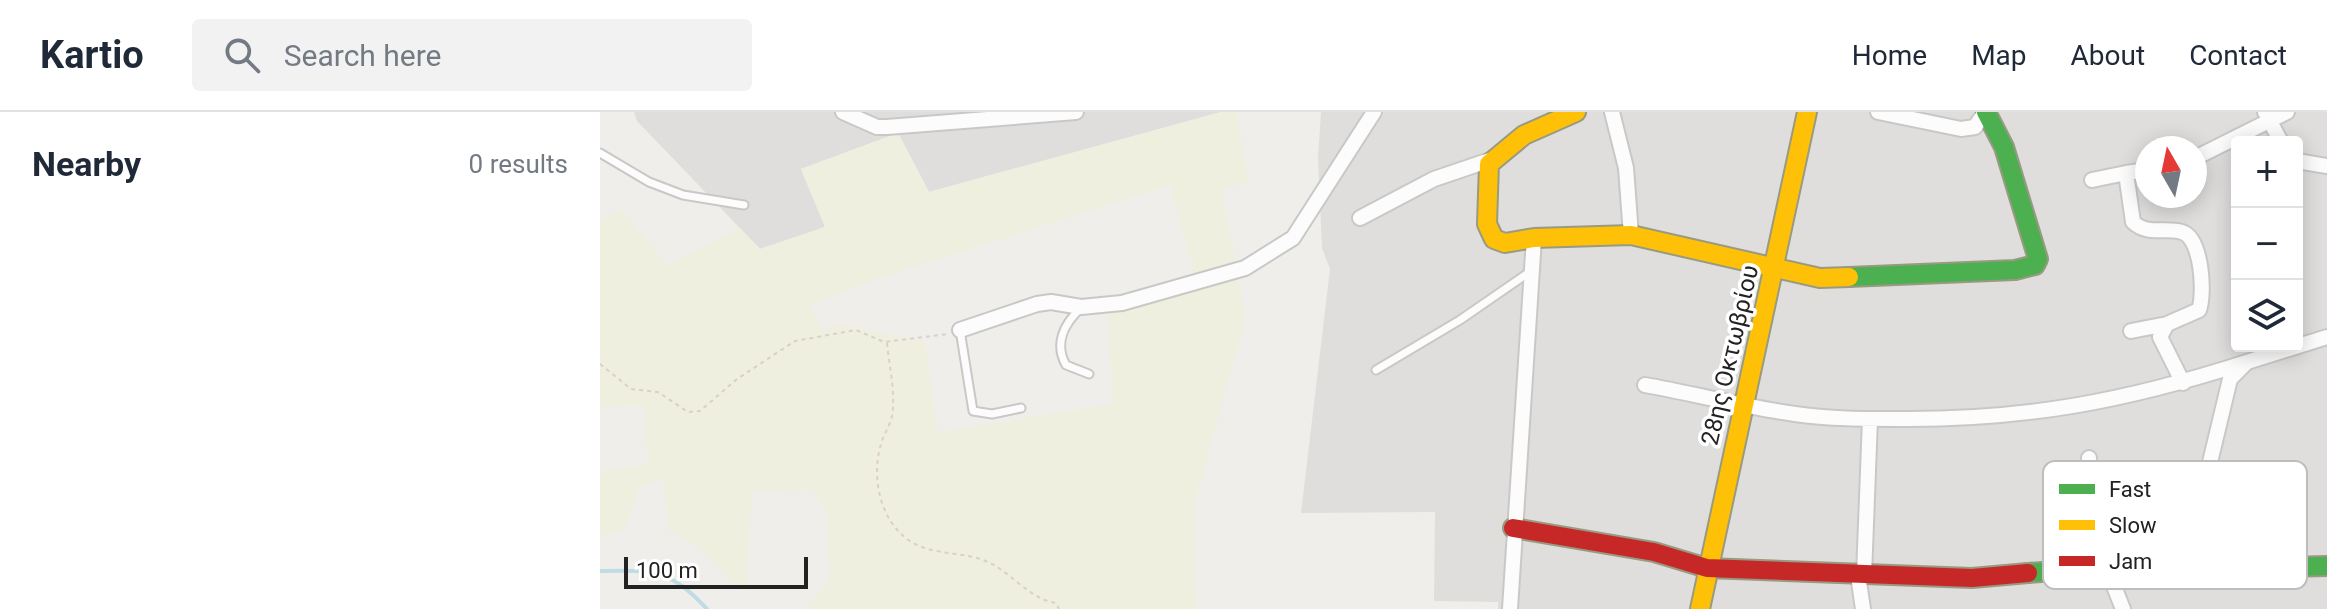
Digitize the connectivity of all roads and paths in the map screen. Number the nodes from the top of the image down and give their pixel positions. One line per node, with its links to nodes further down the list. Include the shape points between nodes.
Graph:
1 (843, 112): 11 (street, via 877,127)
2 (1076, 112): 11 (street)
3 (1374, 112): 27 (street, via 1287,244 1226,275 1122,303)
4 (1576, 112): 15 (street, via 1524,135)
5 (1612, 112): 23 (street, via 1626,168)
6 (1807, 112): 25 (street, 28ης Οκτωβρίου)
7 (1878, 112): 8 (street, via 1961,129 1975,127)
8 (1986, 112): 25 (street, via 2004,147 2038,259 2035,265 1820,278)
9 (2287, 112): 10 (street)
10 (2268, 116): 12 (street); 13 (street)
11 (900, 119)
12 (2278, 136)
13 (2207, 151)
14 (600, 153): 21 (lane, via 683,195)
15 (1493, 159): 22 (street, via 1434,179); 24 (street, via 1486,192 1488,232 1505,243)
16 (2303, 162): 17 (street)
17 (2327, 166)
18 (2135, 172): 19 (street)
19 (2126, 173): 20 (street); 28 (street, via 2133,222 2148,231 2183,232 2194,243 2202,305)
20 (2092, 180)
21 (744, 205)
22 (1360, 218)
23 (1631, 235): 24 (street); 25 (street)
24 (1534, 238): 26 (street)
25 (1775, 265): 39 (street, 28ης Οκτωβρίου)
26 (1531, 271): 35 (lane); 45 (street)
27 (1081, 307): 29 (street, via 1037,304); 36 (lane, via 1066,325 1060,352 1066,365)
28 (2167, 324): 30 (street); 37 (street, via 2160,337)
29 (960, 330): 32 (path); 40 (lane, via 973,411 992,414)
30 (2131, 331)
31 (2327, 337): 33 (street)
32 (887, 341): 34 (path, via 856,330 795,341 700,411 688,412 658,392 631,389); 52 (path, via 892,416 877,467 884,514 915,544 940,554 980,558)
33 (2247, 362): 37 (street); 44 (street, via 2225,392)
34 (600, 364)
35 (1376, 370)
36 (1089, 374)
37 (2183, 383): 41 (street, via 2028,415)
38 (1645, 385): 39 (street)
39 (1742, 403): 41 (street, via 1795,414); 48 (street, 28ης Οκτωβρίου)
40 (1021, 408)
41 (1870, 419): 50 (street)
42 (2089, 458): 43 (street)
43 (2089, 461)
44 (2212, 461)
45 (1513, 528): 48 (street, via 1654,552); 53 (street)
46 (2307, 566): 47 (street)
47 (2327, 566)
48 (1707, 568): 50 (street); 54 (street, 28ης Οκτωβρίου)
49 (2043, 572): 50 (street, via 1972,578)
50 (1861, 575): 55 (street)
51 (2116, 589): 56 (street)
52 (1059, 609)
53 (1510, 609)
54 (1700, 609)
55 (1863, 609)
56 (2123, 609)

